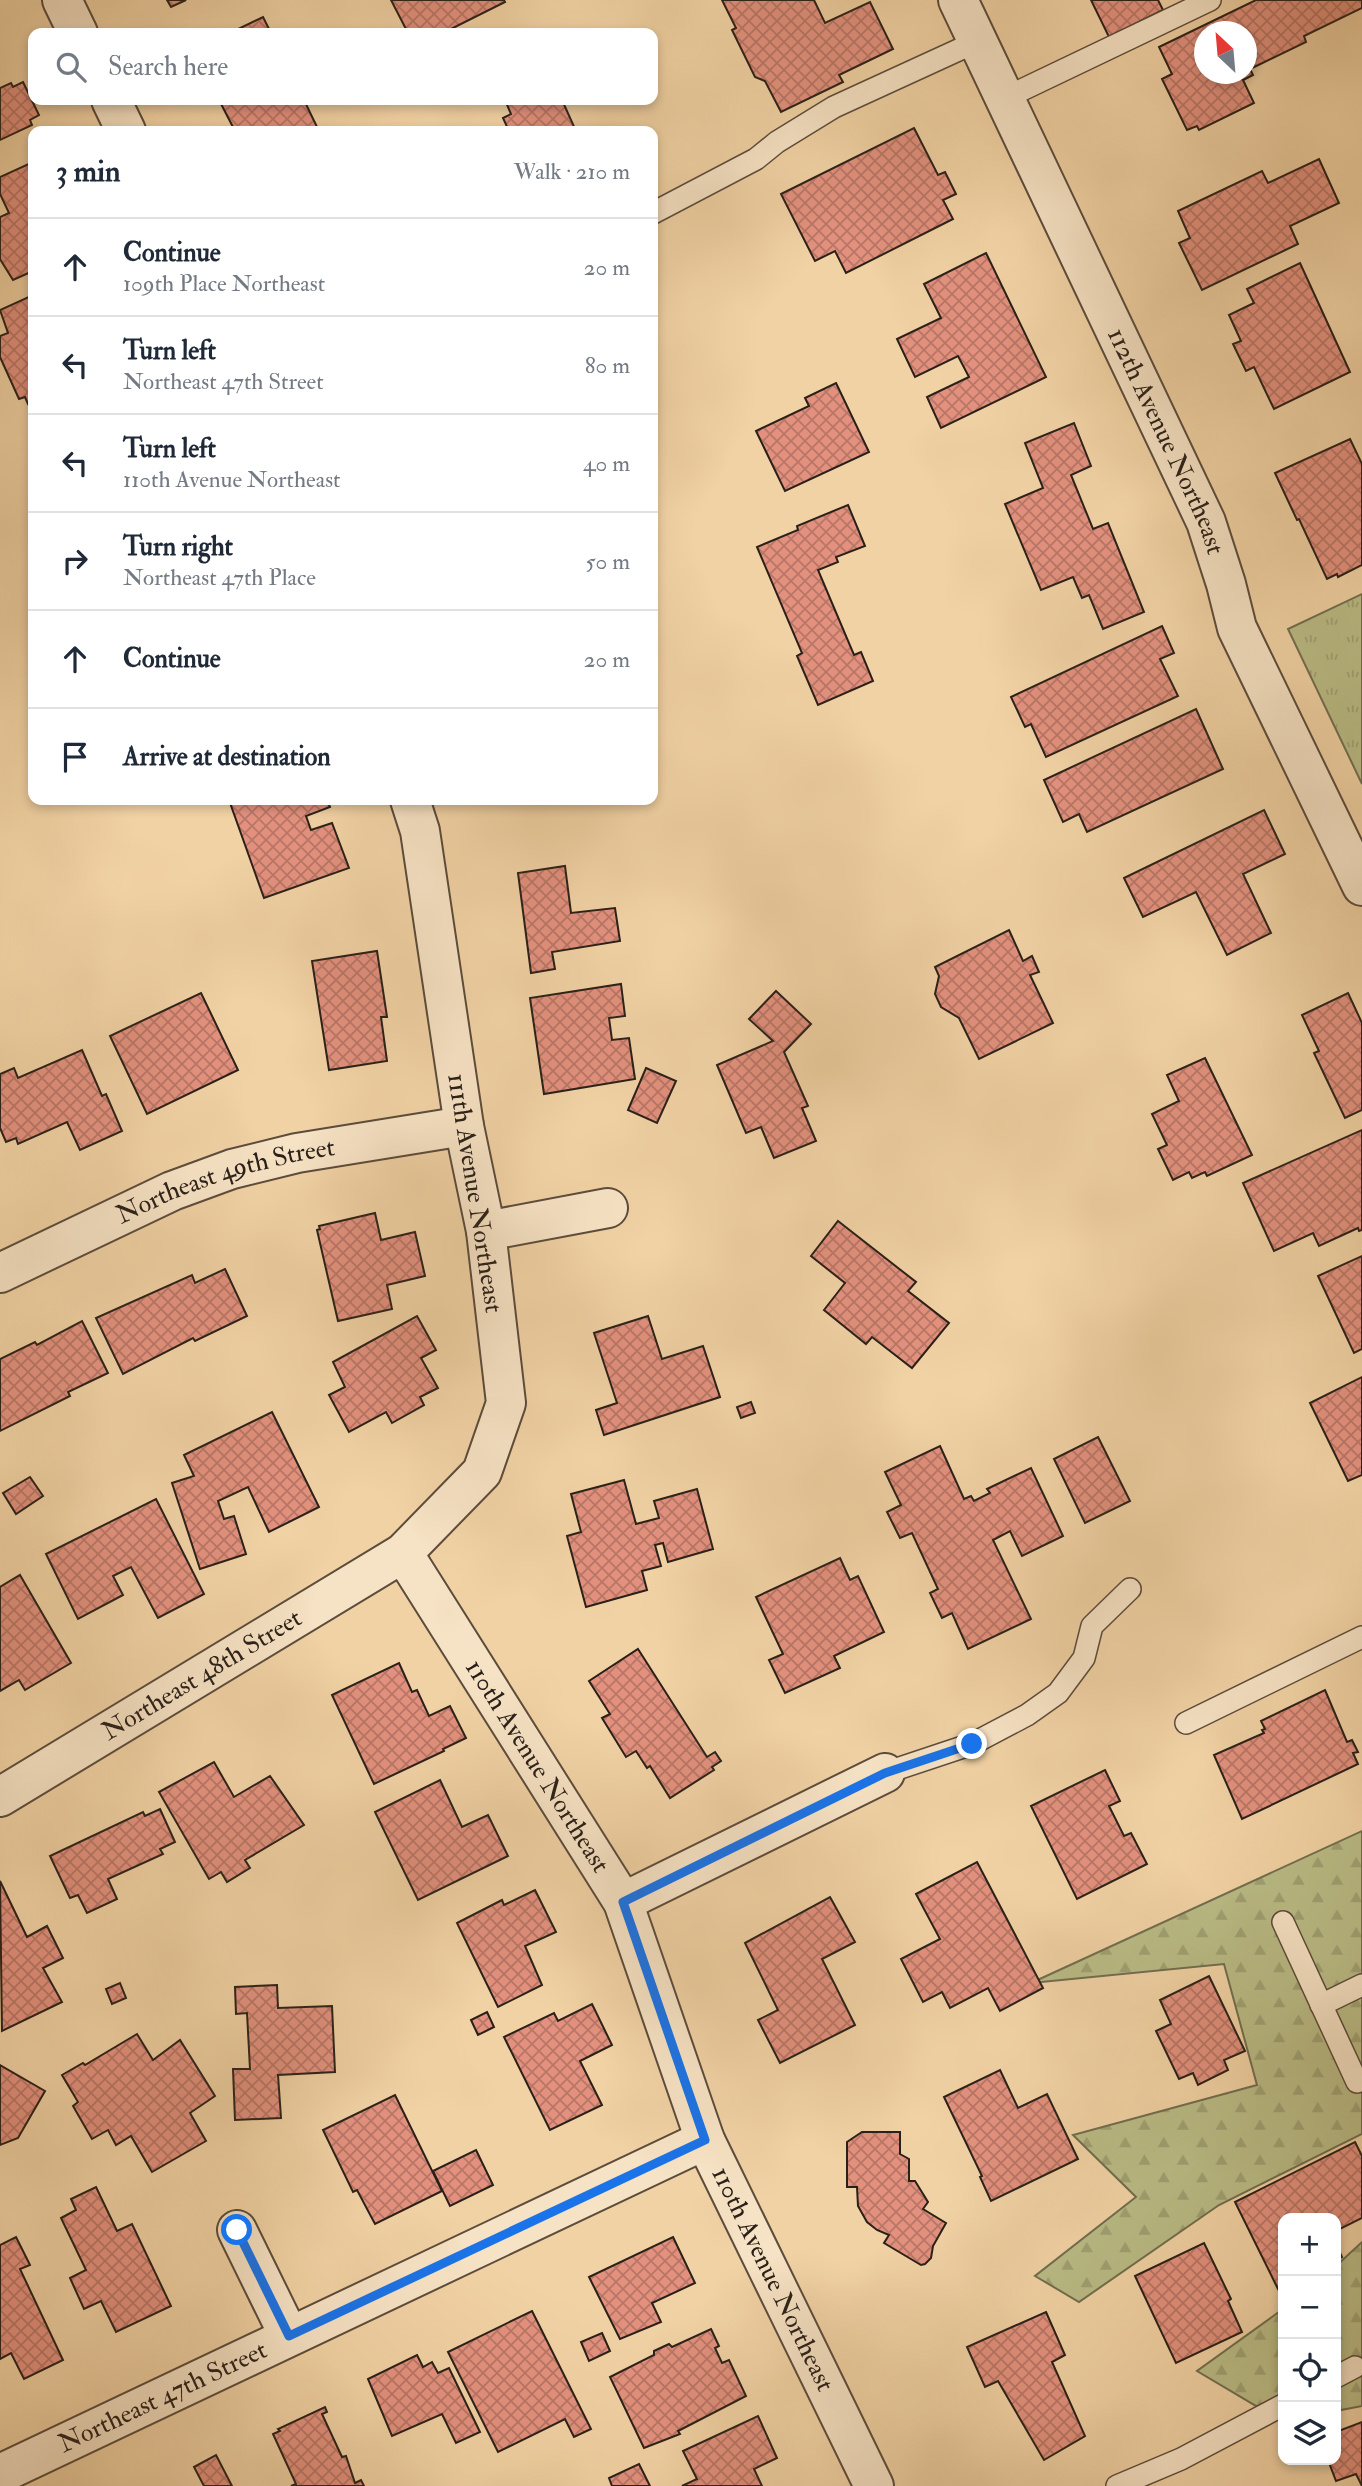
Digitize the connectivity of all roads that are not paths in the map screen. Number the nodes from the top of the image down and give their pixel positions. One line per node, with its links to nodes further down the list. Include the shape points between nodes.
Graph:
1 (62, 0): 4 (street)
2 (958, 0): 5 (street, 112th Avenue Northeast)
3 (1210, 0): 6 (lane)
4 (76, 28)
5 (978, 41): 6 (street, 112th Avenue Northeast); 9 (lane, via 834,107 756,159)
6 (1005, 98): 11 (street, 112th Avenue Northeast, via 1206,522 1237,628)
7 (113, 105): 8 (street)
8 (124, 126)
9 (658, 210)
10 (412, 805): 12 (street, 111th Avenue Northeast, via 420,831)
11 (1362, 886)
12 (464, 1126): 14 (street, 111th Avenue Northeast); 15 (street, Northeast 49th Street, via 297,1153 232,1170 172,1191)
13 (608, 1208): 14 (street)
14 (486, 1231): 16 (street, 111th Avenue Northeast, via 506,1403 482,1472)
15 (0, 1273)
16 (403, 1553): 21 (street, Northeast 48th Street); 22 (street, 110th Avenue Northeast)
17 (1130, 1589): 20 (lane, via 1093,1626 1084,1658 1058,1693 972,1744)
18 (1362, 1637): 19 (lane)
19 (1186, 1723)
20 (885, 1773): 22 (street)
21 (0, 1797)
22 (623, 1902): 27 (street, 110th Avenue Northeast)
23 (1283, 1922): 25 (lane)
24 (1362, 1985): 25 (lane)
25 (1321, 2005): 26 (lane)
26 (1357, 2082)
27 (705, 2140): 29 (street, Northeast 47th Street); 34 (street, 110th Avenue Northeast)
28 (237, 2230): 29 (street)
29 (289, 2336): 33 (street, Northeast 47th Street)
30 (1355, 2367): 31 (lane)
31 (1341, 2374)
32 (1278, 2408): 35 (lane, via 1181,2459)
33 (0, 2474)
34 (874, 2486)
35 (1117, 2486)

